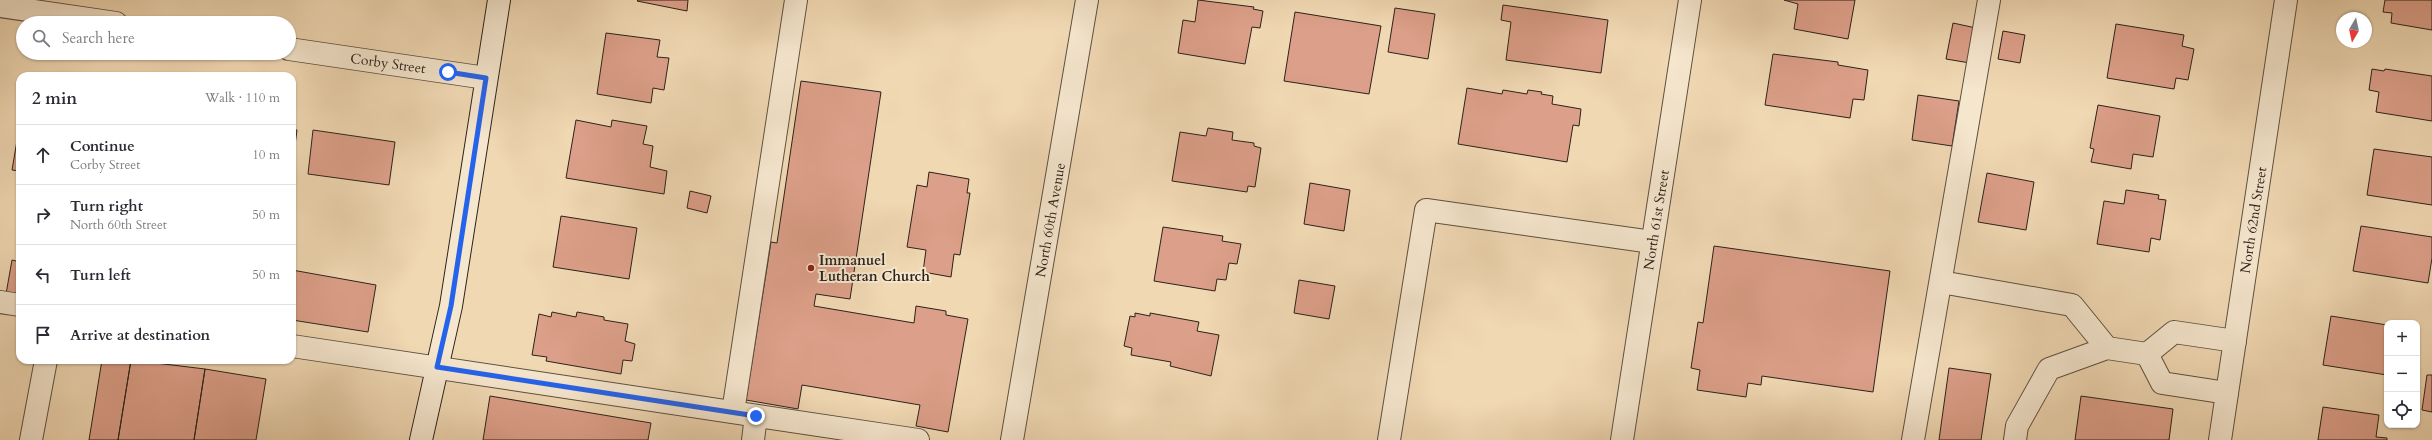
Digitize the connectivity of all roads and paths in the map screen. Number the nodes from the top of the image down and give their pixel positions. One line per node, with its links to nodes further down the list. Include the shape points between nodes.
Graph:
1 (498, 0): 10 (street)
2 (796, 0): 22 (street)
3 (1087, 0): 28 (street, North 60th Avenue)
4 (1690, 0): 11 (street, North 61st Street)
5 (1989, 0): 12 (street)
6 (2286, 0): 15 (street, North 62nd Street)
7 (0, 6): 8 (street)
8 (68, 16)
9 (296, 50): 10 (street, Corby Street)
10 (486, 78): 20 (street, via 451,306)
11 (1652, 242): 29 (street, via 1426,210); 30 (street, North 61st Street)
12 (1941, 282): 17 (street, via 2072,305); 31 (street)
13 (0, 302): 14 (street)
14 (16, 304)
15 (2235, 341): 18 (street, via 2174,332); 21 (street, North 62nd Street)
16 (296, 347): 20 (street)
17 (2107, 348): 18 (street); 32 (street, via 2049,370 2017,426)
18 (2147, 354): 21 (street, via 2162,383)
19 (45, 364): 24 (street)
20 (437, 367): 22 (street); 25 (street)
21 (2227, 393): 33 (street, North 62nd Street)
22 (733, 412): 23 (street)
23 (756, 416): 26 (street); 27 (street)
24 (31, 440)
25 (421, 440)
26 (752, 440)
27 (918, 440)
28 (1012, 440)
29 (1389, 440)
30 (1622, 440)
31 (1913, 440)
32 (2014, 440)
33 (2220, 440)

